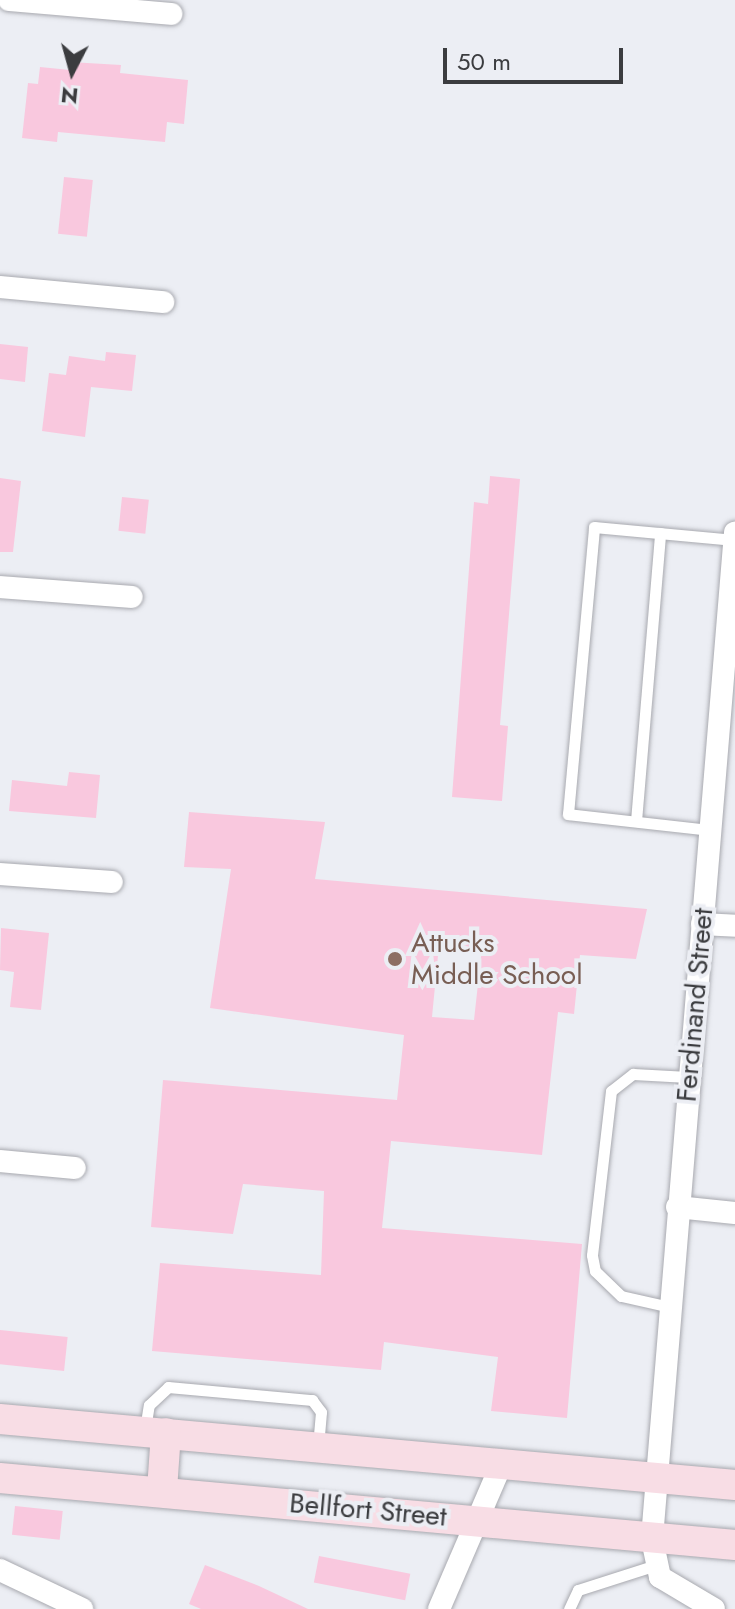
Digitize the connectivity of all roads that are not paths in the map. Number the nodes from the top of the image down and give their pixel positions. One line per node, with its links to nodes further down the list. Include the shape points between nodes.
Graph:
1 (9, 0): 2 (street)
2 (171, 14)
3 (0, 287): 4 (street)
4 (163, 302)
5 (735, 532): 7 (street, Ferdinand Street)
6 (660, 533): 7 (lane); 11 (lane); 11 (lane, via 594,527 568,814)
7 (734, 540): 10 (street, Ferdinand Street)
8 (0, 587): 9 (street)
9 (132, 597)
10 (730, 638): 12 (street, Ferdinand Street)
11 (636, 821): 12 (lane)
12 (710, 830): 15 (street, Ferdinand Street)
13 (0, 874): 14 (street)
14 (112, 882)
15 (702, 924): 16 (street); 17 (street, Ferdinand Street)
16 (735, 926)
17 (688, 1077): 20 (street, Ferdinand Street); 22 (lane, via 633,1074 611,1091 592,1255 595,1271 621,1296)
18 (0, 1161): 19 (street)
19 (75, 1168)
20 (677, 1207): 21 (street); 22 (street, Ferdinand Street)
21 (735, 1213)
22 (670, 1307): 28 (street, Ferdinand Street)
23 (0, 1419): 24 (main road, Bellfort Street)
24 (155, 1432): 25 (main road, Bellfort Street); 25 (lane, via 149,1405 168,1387 312,1400 321,1412); 30 (main road)
25 (318, 1447): 26 (main road, Bellfort Street)
26 (502, 1463): 28 (main road, Bellfort Street); 31 (street)
27 (0, 1478): 30 (main road, Bellfort Street)
28 (656, 1478): 29 (main road, Bellfort Street); 33 (street, Ferdinand Street)
29 (735, 1485)
30 (162, 1490): 31 (main road, Bellfort Street)
31 (477, 1520): 33 (main road, Bellfort Street); 36 (street)
32 (735, 1545): 33 (main road, Bellfort Street)
33 (654, 1552): 37 (lane, via 578,1590); 38 (street, via 671,1587)
34 (0, 1570): 35 (street)
35 (82, 1609)
36 (439, 1609)
37 (569, 1609)
38 (714, 1609)

